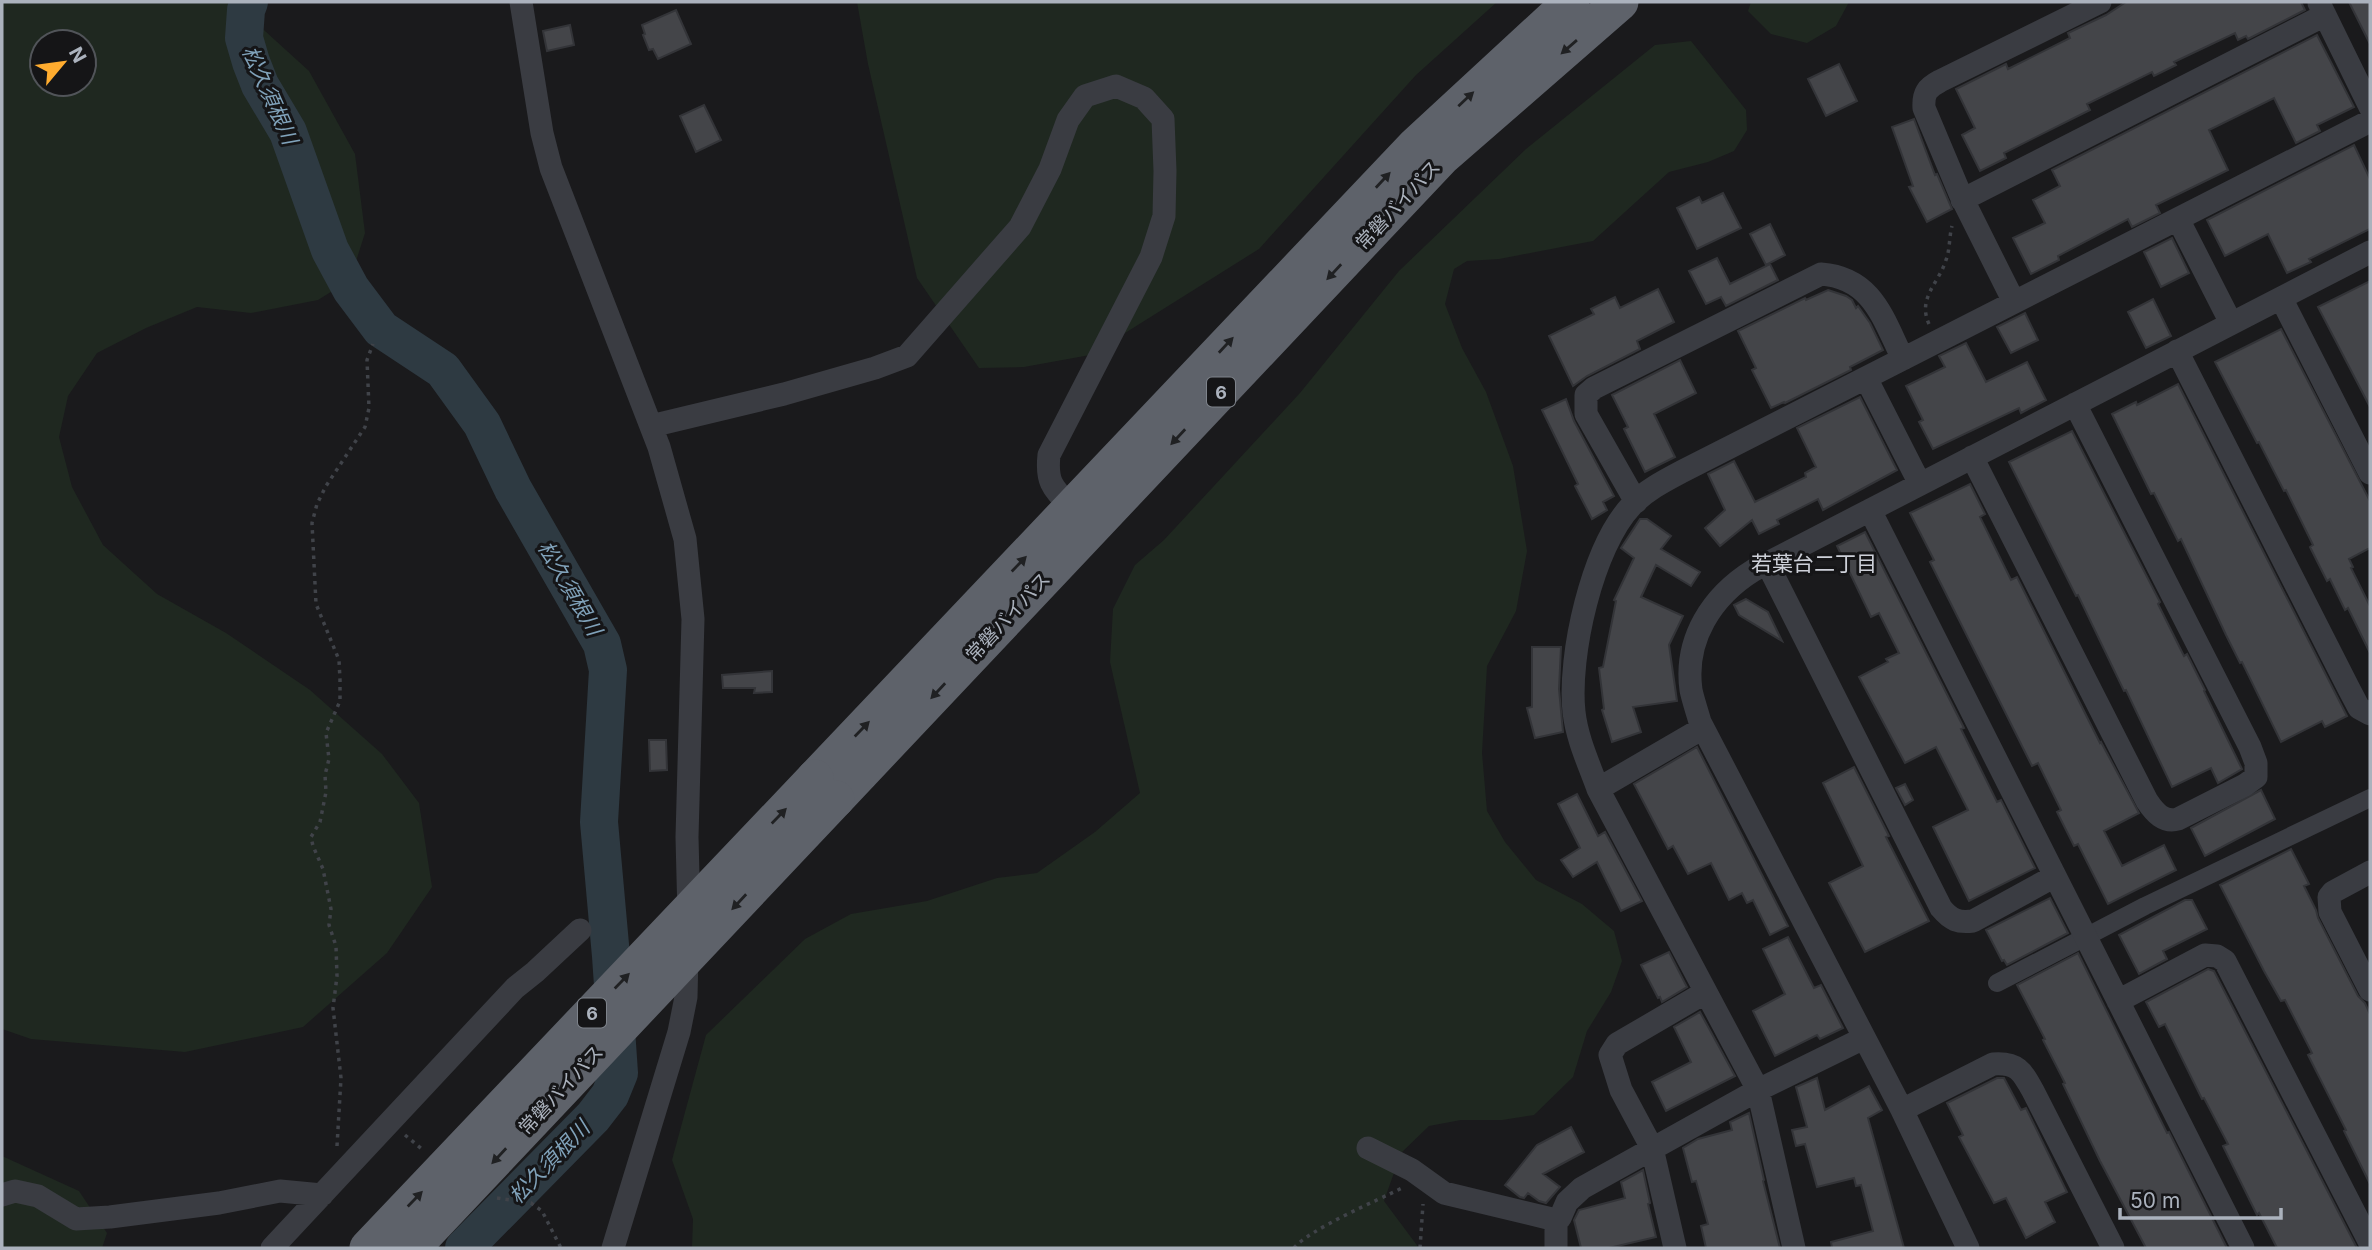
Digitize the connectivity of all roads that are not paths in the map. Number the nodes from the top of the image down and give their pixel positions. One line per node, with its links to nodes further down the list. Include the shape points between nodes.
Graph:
1 (1571, 2): 23 (highway, 常磐バイパス / 6, one-way to 1, via 1416,145)
2 (1620, 2): 28 (highway, 常磐バイパス / 6, one-way to 28, via 1442,157)
3 (2100, 2): 8 (street, via 1928,88 1924,108)
4 (524, 4): 18 (street, via 551,168)
5 (2321, 9): 6 (street); 8 (street)
6 (2370, 107)
7 (2370, 121): 9 (street)
8 (1966, 206): 12 (street)
9 (2178, 219): 12 (street); 13 (street)
10 (2370, 252): 11 (street)
11 (2281, 298): 13 (street); 20 (street)
12 (2014, 302): 15 (street)
13 (2231, 323): 14 (street)
14 (2177, 351): 17 (street); 26 (street, via 2359,708)
15 (1903, 359): 16 (street); 22 (street, via 1869,294 1853,282 1821,274 1594,387 1586,395 1586,414)
16 (1866, 378): 21 (street); 22 (street, via 1681,472)
17 (2075, 404): 19 (street); 19 (street, via 2256,763 2256,776 2250,781 2190,814 2170,821 2147,802)
18 (651, 426): 23 (street, via 784,394 908,356 1020,227 1050,169 1068,120 1085,96 1116,86 1144,98 1163,119 1164,216 1151,257 1049,455 1047,472 1052,486); 51 (street, via 685,539 693,619 686,997)
19 (1972, 457): 21 (street)
20 (2370, 473)
21 (1920, 484): 24 (street)
22 (1636, 502): 29 (street, via 1616,527 1599,563 1581,620 1572,680 1580,742)
23 (1072, 508): 28 (highway, 常磐バイパス / 6, one-way to 23)
24 (1870, 510): 25 (street); 32 (street)
25 (1767, 563): 27 (street, via 1725,591 1697,632 1691,691); 32 (street, via 1950,918 1961,923 1973,921)
26 (2370, 714)
27 (1703, 728): 29 (street); 39 (street)
28 (826, 788): 49 (highway, 常磐バイパス / 6, one-way to 28, bridge); 50 (highway, 常磐バイパス / 6, one-way to 50, bridge)
29 (1598, 789): 37 (street)
30 (2370, 798): 34 (street)
31 (2370, 872): 36 (street, via 2329,897 2330,912)
32 (2055, 876): 34 (street)
33 (580, 930): 45 (street, via 515,988)
34 (2086, 937): 35 (street); 38 (street)
35 (1997, 983)
36 (2370, 990)
37 (1706, 992): 40 (street); 43 (street, via 1617,1044 1610,1055 1620,1090)
38 (2118, 1000): 47 (street, via 2205,955 2225,961); 57 (street)
39 (1864, 1038): 40 (street); 41 (street)
40 (1758, 1090): 43 (street); 54 (street)
41 (1902, 1110): 55 (street); 56 (street, via 1993,1064 2020,1069)
42 (1368, 1148): 46 (street, via 1444,1193)
43 (1653, 1148): 46 (street, via 1582,1188); 53 (street)
44 (2, 1195): 45 (street, via 15,1191 38,1196 76,1219 219,1203 279,1191)
45 (322, 1195): 48 (street)
46 (1556, 1220): 52 (street)
47 (2370, 1243)
48 (272, 1248)
49 (368, 1248)
50 (412, 1248)
51 (613, 1248)
52 (1556, 1248)
53 (1675, 1248)
54 (1794, 1248)
55 (1968, 1248)
56 (2113, 1248)
57 (2243, 1248)

